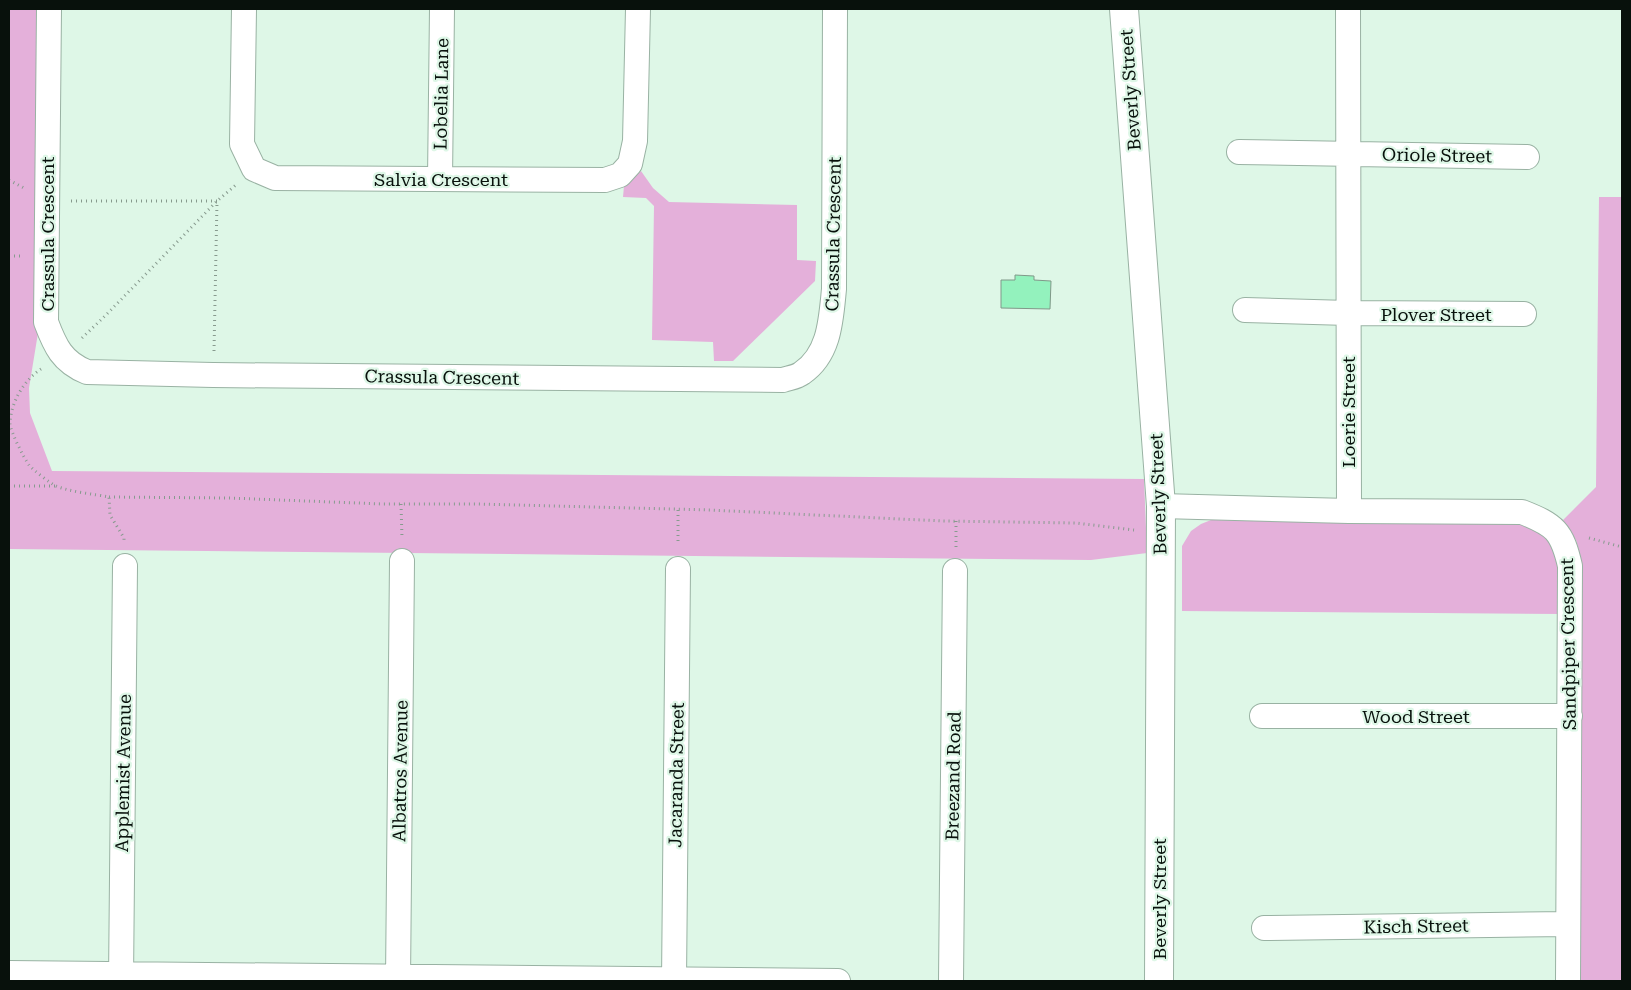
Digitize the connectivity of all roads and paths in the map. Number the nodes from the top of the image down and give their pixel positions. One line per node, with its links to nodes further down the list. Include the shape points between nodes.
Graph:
1 (49, 9): 14 (street, Crassula Crescent)
2 (244, 9): 11 (street, via 242,144)
3 (442, 9): 12 (street, Lobelia Lane)
4 (638, 9): 12 (street, Salvia Crescent, via 635,141 630,164 620,175 605,180)
5 (835, 9): 19 (street, Crassula Crescent, via 831,322 825,346 801,374 783,380)
6 (1124, 9): 25 (street, Beverly Street)
7 (1348, 9): 9 (street, Loerie Street)
8 (1239, 152): 9 (street)
9 (1347, 153): 10 (street, Oriole Street); 16 (street, Loerie Street)
10 (1527, 157)
11 (254, 169): 12 (street, Salvia Crescent, via 275,178); 13 (path)
12 (440, 179)
13 (217, 201): 14 (path); 18 (path, via 106,316); 19 (path)
14 (47, 202): 18 (street, Crassula Crescent, via 46,322)
15 (1245, 310): 16 (street)
16 (1348, 313): 17 (street, Plover Street); 27 (street, Loerie Street)
17 (1524, 314)
18 (62, 356): 19 (street, Crassula Crescent, via 74,367 87,372); 20 (path, via 33,374 19,391)
19 (213, 374)
20 (9, 426): 22 (path, via 30,466)
21 (9, 486): 22 (path)
22 (56, 486): 23 (path)
23 (108, 497): 24 (path); 30 (path, via 110,515 124,538)
24 (401, 504): 26 (path); 29 (path)
25 (1161, 506): 27 (street, Sandpiper Crescent); 28 (street, Beverly Street)
26 (678, 510): 28 (path, via 1076,523); 31 (path)
27 (1349, 511): 34 (street, Sandpiper Crescent, via 1522,512 1554,529 1566,546 1570,566)
28 (1161, 533): 43 (street, Beverly Street)
29 (402, 561): 39 (street, Albatros Avenue)
30 (125, 566): 38 (street, Applemist Avenue)
31 (678, 568): 40 (street, Jacaranda Street)
32 (955, 571): 42 (street, Breezand Road)
33 (1262, 716): 34 (street, Wood Street)
34 (1570, 716): 35 (street, Sandpiper Crescent)
35 (1568, 924): 36 (street, Kisch Street); 44 (street, Sandpiper Crescent)
36 (1264, 928)
37 (9, 973): 38 (street)
38 (121, 978): 39 (street)
39 (398, 979): 40 (street)
40 (674, 980): 41 (street)
41 (838, 981)
42 (951, 981)
43 (1159, 981)
44 (1568, 981)

